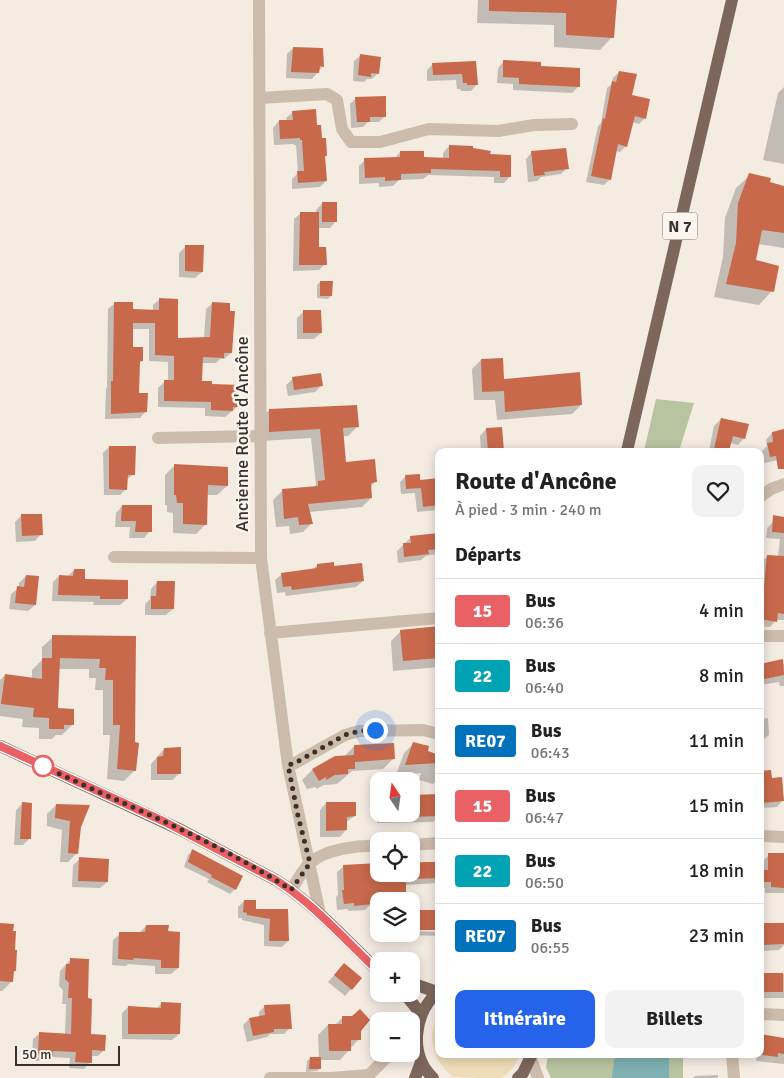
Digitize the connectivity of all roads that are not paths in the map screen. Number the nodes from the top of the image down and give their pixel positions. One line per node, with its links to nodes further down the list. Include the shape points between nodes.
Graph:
1 (259, 0): 3 (street, Ancienne Route d'Ancône)
2 (732, 0): 7 (main road, N 7)
3 (260, 98): 4 (street, via 327,94 337,100 342,129 351,142 380,142 429,129 498,132 534,125); 5 (street, Ancienne Route d'Ancône)
4 (572, 124)
5 (260, 436): 6 (street); 11 (street, Ancienne Route d'Ancône)
6 (158, 438)
7 (628, 448)
8 (784, 484): 9 (street)
9 (764, 494)
10 (114, 557): 11 (street)
11 (261, 558): 13 (street, Ancienne Route d'Ancône)
12 (435, 618): 13 (street)
13 (270, 633): 18 (street, Ancienne Route d'Ancône)
14 (764, 636): 15 (street)
15 (784, 636)
16 (435, 733): 18 (street, via 423,730 359,731)
17 (0, 746): 25 (main road, via 181,830 258,869)
18 (288, 765): 24 (street, Ancienne Route d'Ancône)
19 (764, 836): 20 (street)
20 (784, 837)
21 (435, 843): 22 (street)
22 (420, 844)
23 (370, 846): 24 (street, via 328,853)
24 (310, 863): 25 (street); 26 (street, Ancienne Route d'Ancône)
25 (291, 890): 26 (main road)
26 (320, 914): 27 (main road); 28 (main road)
27 (370, 953)
28 (370, 963)
29 (420, 986): 30 (main road)
30 (435, 991)
31 (435, 995): 33 (main road)
32 (411, 1002): 33 (main road)
33 (421, 1014): 36 (main road)
34 (764, 1014): 35 (street)
35 (784, 1015)
36 (420, 1018)
37 (531, 1058): 45 (main road)
38 (533, 1058): 46 (street)
39 (732, 1058): 47 (street)
40 (382, 1062): 42 (street, via 369,1075)
41 (421, 1062): 43 (main road); 44 (main road)
42 (270, 1078)
43 (415, 1078)
44 (433, 1078)
45 (518, 1078)
46 (538, 1078)
47 (734, 1078)

